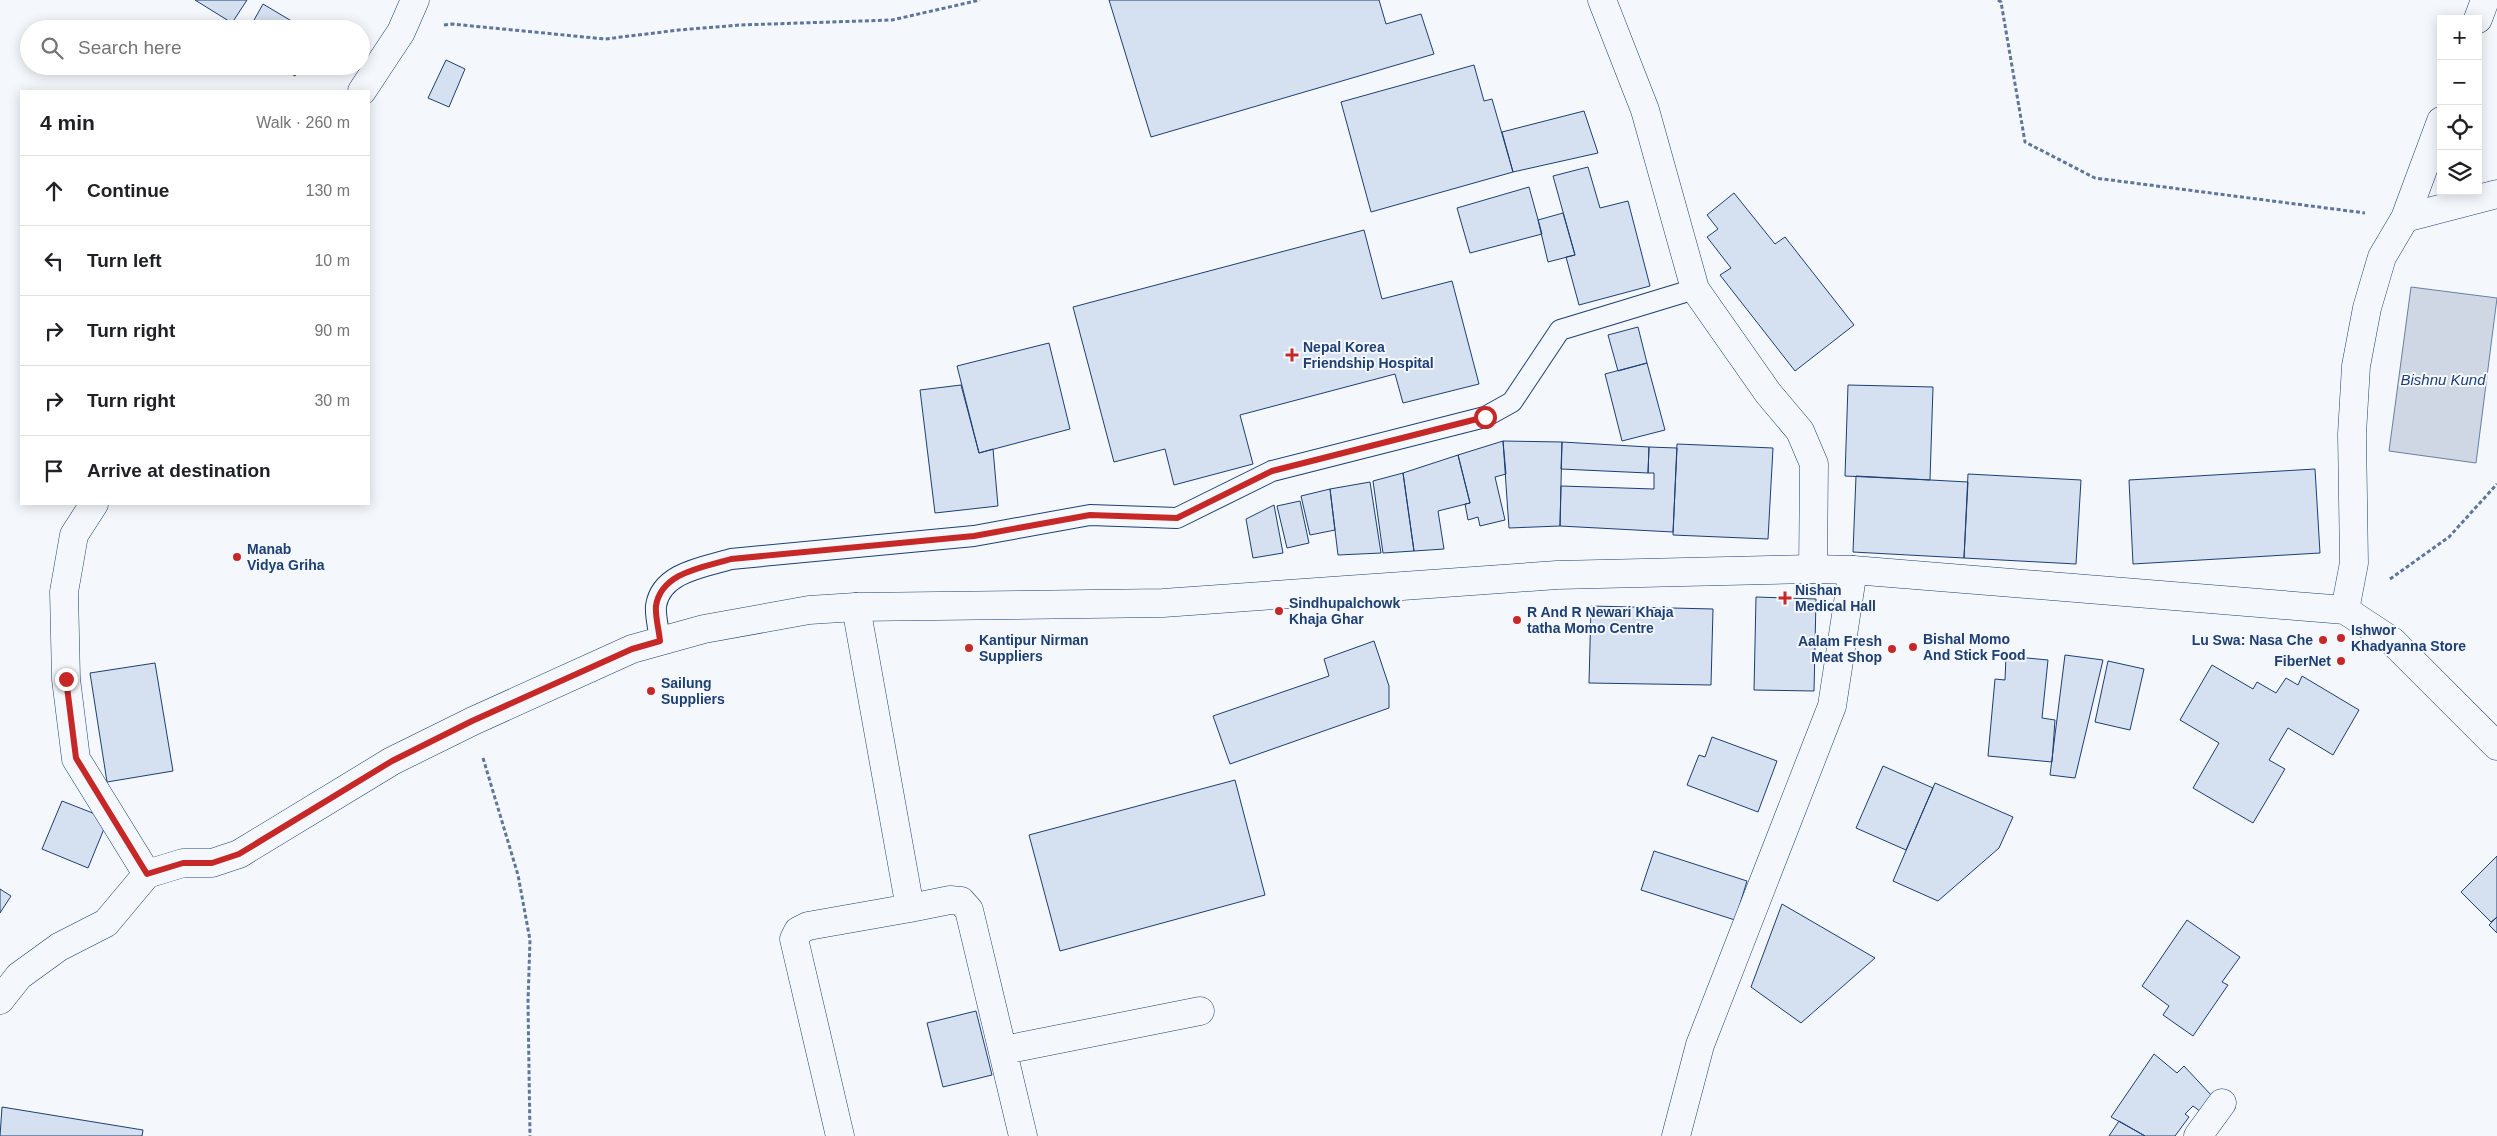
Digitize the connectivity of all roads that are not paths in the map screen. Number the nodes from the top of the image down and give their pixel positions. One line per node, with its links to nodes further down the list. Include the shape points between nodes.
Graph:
1 (415, 0): 5 (street, via 401,32)
2 (1602, 0): 9 (street, via 1645,110)
3 (2485, 0): 4 (street)
4 (2479, 15)
5 (363, 90)
6 (2437, 132): 8 (street)
7 (2497, 194): 8 (street)
8 (2405, 218): 14 (street, via 2382,257 2367,308 2356,366 2352,434 2354,563)
9 (1695, 289): 11 (street, via 1768,393 1800,431 1814,464); 15 (lane, via 1560,330 1512,402 1485,417 1272,471 1177,518 1090,515 974,536 731,559 693,570 672,579 659,593 656,607)
10 (93, 505): 17 (street, via 74,535 64,592 66,679 76,758)
11 (1813, 569): 12 (street); 13 (street, via 1557,575 1163,603)
12 (1853, 570): 14 (street); 25 (street, via 1832,706 1700,1045)
13 (856, 606): 15 (street, via 809,610 704,628); 18 (street)
14 (2344, 610): 16 (street, via 2392,641)
15 (660, 641): 17 (street, via 632,649 392,761 239,854 212,863 183,863)
16 (2497, 746)
17 (147, 874): 19 (street, via 106,923 51,952 19,976)
18 (910, 908): 21 (street, via 950,900 961,901 969,910); 23 (street, via 808,926 798,931 794,939)
19 (0, 1000)
20 (1200, 1011): 21 (street)
21 (1004, 1050): 24 (street)
22 (2222, 1103): 26 (street)
23 (840, 1136)
24 (1023, 1136)
25 (1676, 1136)
26 (2198, 1136)

